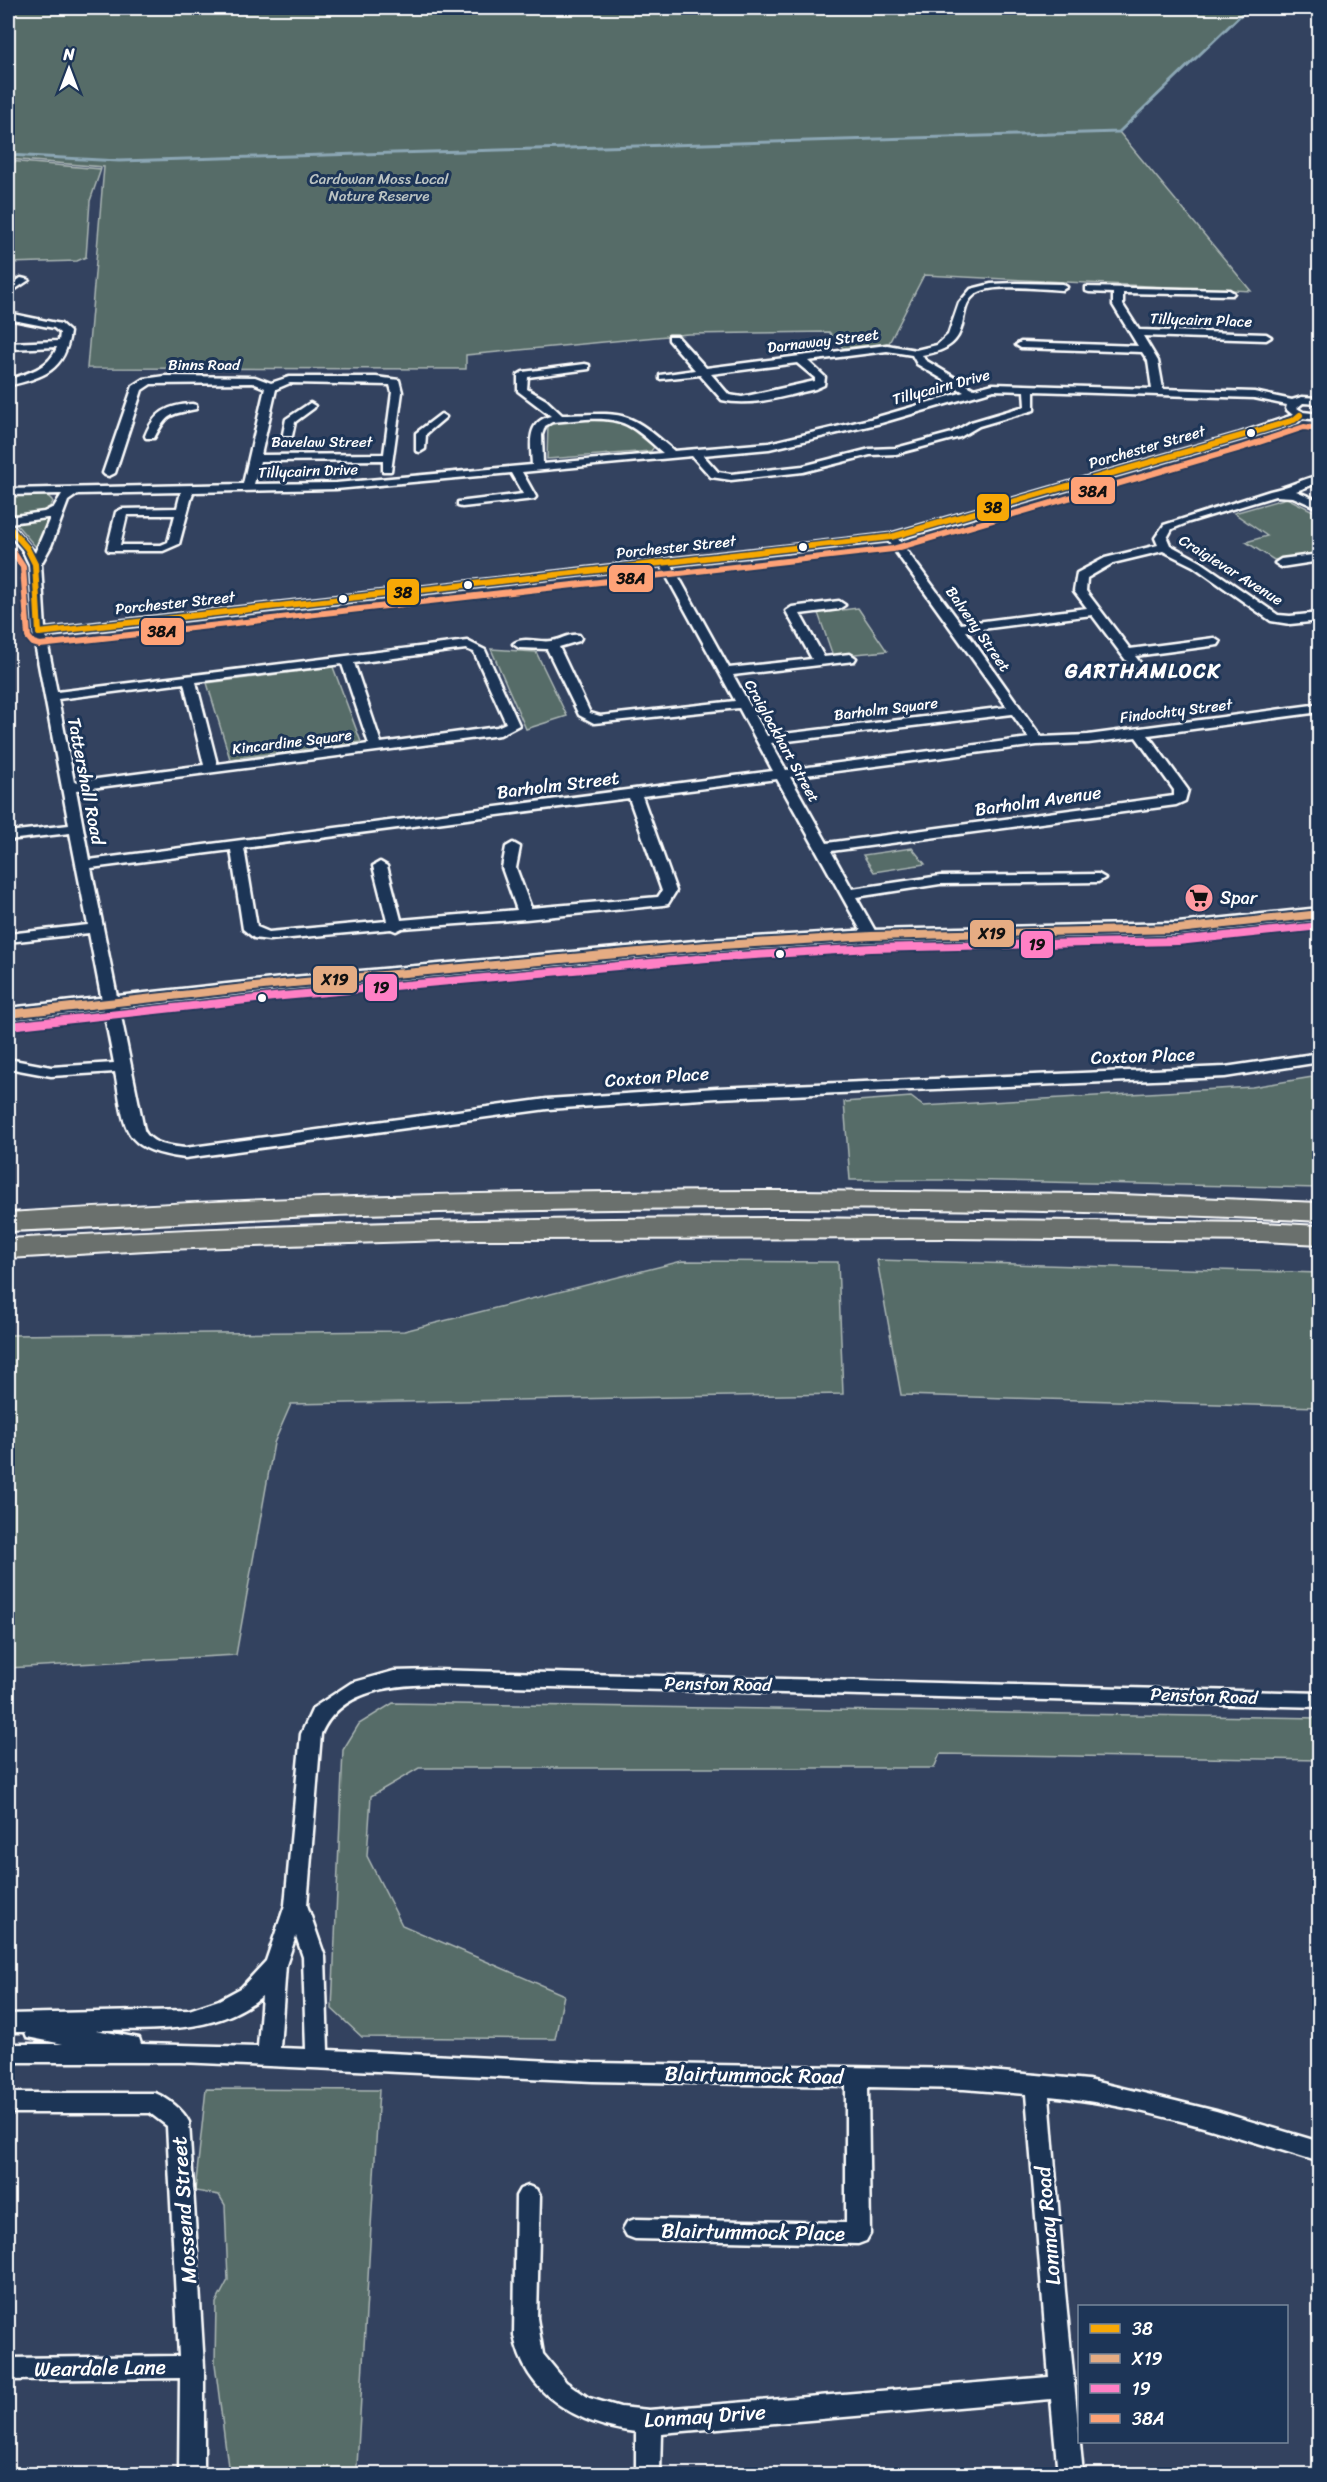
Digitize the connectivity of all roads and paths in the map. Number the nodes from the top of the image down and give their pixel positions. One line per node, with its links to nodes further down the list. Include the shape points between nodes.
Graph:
1 (24, 280): 5 (street)
2 (1062, 287): 15 (street, via 995,286 974,290 949,343)
3 (1089, 289): 4 (street)
4 (1118, 290): 6 (street); 8 (street, via 1118,305)
5 (8, 291)
6 (1229, 293)
7 (8, 316): 11 (street, via 57,326 65,332)
8 (1136, 333): 9 (street, Tillycairn Place); 14 (street)
9 (1266, 337)
10 (673, 338): 18 (street)
11 (64, 344): 13 (street); 20 (street, via 59,360 49,368)
12 (1021, 345): 14 (street)
13 (8, 346)
14 (1146, 350): 23 (street, via 1153,361)
15 (916, 353): 16 (street, Darnaway Street, via 888,348); 24 (street, via 921,362)
16 (797, 358): 18 (street, Darnaway Street); 18 (street, via 820,377 820,383 742,400 726,398)
17 (585, 368): 32 (street, via 523,375 522,389 527,395 542,402)
18 (703, 372): 19 (street, Darnaway Street)
19 (664, 377)
20 (8, 383)
21 (271, 387): 33 (street, Binns Road, via 255,380 237,379 148,381 136,388); 34 (street, Bavelaw Street); 35 (street, Bavelaw Street, via 289,380 395,382)
22 (1029, 387): 23 (street, Tillycairn Drive); 24 (street, Tillycairn Drive, via 993,387); 39 (street, via 1030,408 975,424 956,435 896,451 870,452 803,469 731,477 715,475)
23 (1158, 391): 26 (street, Tillycairn Drive, via 1254,395)
24 (971, 392): 39 (street, Tillycairn Drive, via 877,421 769,446)
25 (1320, 401): 26 (street, Tillycairn Drive)
26 (1293, 403): 29 (street, via 1291,409)
27 (310, 406): 34 (street, Bavelaw Street)
28 (192, 407): 33 (street, via 174,407)
29 (1300, 415): 31 (street); 59 (street, Porchester Street, via 1254,432)
30 (441, 417): 35 (street)
31 (1320, 417)
32 (559, 418): 40 (street, via 618,415 632,420); 43 (street, via 538,428)
33 (141, 420): 37 (street, Binns Road); 46 (street, Binns Road)
34 (276, 421): 36 (street, Bavelaw Street); 42 (street, Bavelaw Street)
35 (407, 433): 38 (street, Bavelaw Street); 41 (street, Bavelaw Street)
36 (288, 434)
37 (150, 436)
38 (420, 449)
39 (696, 453): 40 (street, Tillycairn Drive)
40 (673, 456): 43 (street, Tillycairn Drive)
41 (389, 457): 42 (street, Bavelaw Street); 44 (street, Bavelaw Street)
42 (255, 458): 49 (street, Bavelaw Street)
43 (538, 468): 45 (street, Tillycairn Drive)
44 (387, 470)
45 (515, 470): 49 (street, Tillycairn Drive, via 348,486); 53 (street, via 530,497)
46 (109, 473)
47 (1320, 478): 52 (street)
48 (188, 488): 49 (street, Tillycairn Drive); 50 (street, Tillycairn Drive); 56 (street)
49 (248, 488)
50 (79, 489): 51 (street, Tillycairn Drive); 55 (street, via 68,494)
51 (8, 492)
52 (1286, 492): 54 (street); 60 (street, Craigievar Avenue, via 1168,527 1161,538)
53 (462, 504)
54 (1320, 506)
55 (59, 509): 57 (street, via 46,515); 64 (street)
56 (181, 511): 56 (street, via 122,512 113,549 163,548 173,544)
57 (8, 520)
58 (8, 526): 64 (street)
59 (891, 537): 62 (street, Porchester Street); 68 (street, Balveny Street)
60 (1165, 547): 66 (street, via 1109,560 1081,576 1080,591); 67 (street, Craigievar Avenue, via 1197,564 1275,618)
61 (1320, 556): 63 (street)
62 (664, 563): 69 (street, Porchester Street); 79 (street, Craiglockhart Street)
63 (1281, 563)
64 (35, 564): 69 (street, Tattershall Road)
65 (839, 605): 77 (street, via 792,611)
66 (1096, 611): 68 (street); 74 (street)
67 (1320, 616)
68 (958, 628): 84 (street, Balveny Street)
69 (39, 633): 81 (street, Tattershall Road)
70 (575, 638): 73 (street)
71 (1214, 642): 74 (street)
72 (519, 644): 73 (street)
73 (552, 645): 82 (street, via 585,715 599,720)
74 (1128, 653): 78 (street)
75 (850, 658): 77 (street)
76 (347, 660): 80 (street, Kincardine Square); 88 (street, Kincardine Square); 88 (street, Kincardine Square, via 467,645 479,650 513,725 500,731)
77 (820, 662): 79 (street)
78 (1135, 664)
79 (725, 672): 82 (street, Craiglockhart Street)
80 (189, 679): 81 (street, Kincardine Square); 89 (street, Kincardine Square)
81 (51, 696): 91 (street, Tattershall Road)
82 (743, 704): 86 (street, Craiglockhart Street)
83 (1320, 708): 85 (street, Findochty Street)
84 (1014, 710): 86 (street, Barholm Square); 87 (street, Balveny Street)
85 (1139, 732): 87 (street, Findochty Street); 97 (street, Barholm Avenue, via 1181,790 1180,798)
86 (762, 740): 90 (street, Craiglockhart Street)
87 (1037, 741): 90 (street, Barholm Street)
88 (376, 747): 89 (street, Kincardine Square)
89 (212, 769): 91 (street, Kincardine Square)
90 (782, 774): 92 (street, Barholm Street); 97 (street, Craiglockhart Street)
91 (69, 787): 93 (street, Tattershall Road)
92 (634, 794): 95 (street, Barholm Street); 103 (street, via 669,891 663,901)
93 (76, 828): 94 (street); 98 (street, Tattershall Road)
94 (8, 836)
95 (237, 845): 98 (street, Barholm Street); 104 (street, via 250,929 259,934)
96 (513, 847): 103 (street, via 509,868)
97 (822, 848): 101 (street, Craiglockhart Street)
98 (84, 865): 105 (street, Tattershall Road)
99 (380, 866): 104 (street)
100 (1098, 878): 101 (street, via 940,880)
101 (848, 894): 106 (street, Craiglockhart Street)
102 (1320, 914): 106 (main road, via 1170,930)
103 (526, 915): 104 (street)
104 (396, 927)
105 (96, 928): 107 (street); 108 (street, Tattershall Road)
106 (871, 936): 108 (main road, via 706,946 282,984)
107 (8, 938)
108 (110, 1004): 109 (main road); 112 (street, Coxton Place)
109 (8, 1014)
110 (1320, 1057): 112 (street, Coxton Place, via 1225,1072 547,1104 185,1153 167,1151 138,1135)
111 (8, 1064): 112 (street, via 33,1072 70,1073)
112 (122, 1066)
113 (1320, 1212): 114 (highway, via 895,1199 520,1200 121,1214)
114 (8, 1222)
115 (1320, 1235): 116 (highway, via 880,1228 528,1229)
116 (16, 1249)
117 (1320, 1700): 118 (street, Penston Road, via 541,1680 394,1678 368,1683 320,1713 311,1734)
118 (296, 1905): 119 (street, Penston Road); 124 (street, Penston Road, via 314,1957)
119 (275, 1965): 120 (street, via 265,1981 240,2002 189,2019); 123 (street, Penston Road)
120 (8, 2024): 122 (street, Blairtummock Road)
121 (8, 2053): 122 (street, Blairtummock Road)
122 (180, 2053): 123 (street, Blairtummock Road)
123 (268, 2057): 124 (street, Blairtummock Road)
124 (316, 2060): 125 (street, Blairtummock Road, via 593,2072)
125 (857, 2077): 126 (street, Blairtummock Road); 130 (street, Blairtummock Place, via 858,2234)
126 (1037, 2085): 128 (street, Blairtummock Road, via 1088,2090 1139,2102); 133 (street, Lonmay Road)
127 (8, 2103): 131 (street, Mossend Street, via 154,2103 178,2122)
128 (1320, 2152)
129 (528, 2196): 134 (street, Lonmay Drive, via 526,2333 536,2366 574,2404 600,2415)
130 (635, 2229)
131 (192, 2367): 132 (street, Weardale Lane); 135 (street, Mossend Street)
132 (8, 2369)
133 (1063, 2387): 134 (street, Lonmay Drive); 137 (street, Lonmay Road)
134 (649, 2422): 136 (street)
135 (192, 2475)
136 (648, 2475)
137 (1071, 2475)

